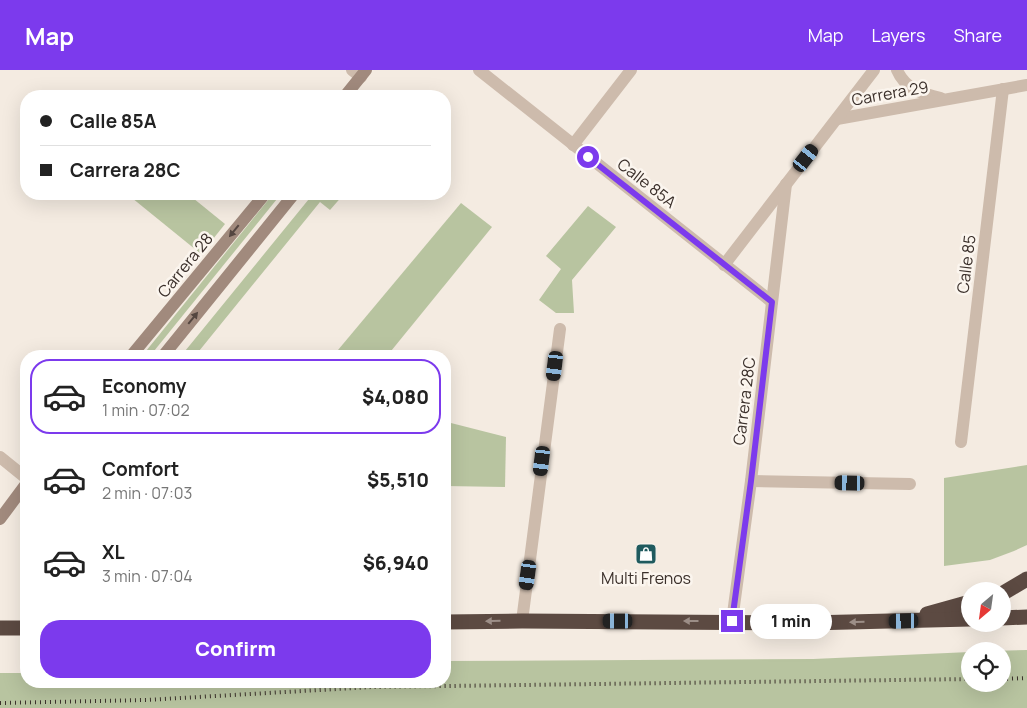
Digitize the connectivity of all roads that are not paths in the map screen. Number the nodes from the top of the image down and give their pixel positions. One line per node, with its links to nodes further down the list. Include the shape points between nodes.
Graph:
1 (479, 70): 11 (street, Calle 85A)
2 (631, 70): 11 (street)
3 (874, 70): 10 (street)
4 (897, 70): 9 (street, Carrera 29, via 902,81 911,88)
5 (360, 72): 8 (street)
6 (1027, 85): 7 (street, Carrera 29)
7 (1003, 89): 9 (street, Carrera 29); 20 (street, Calle 85)
8 (349, 90)
9 (949, 99): 10 (street, Carrera 29)
10 (837, 119): 12 (street)
11 (573, 145): 15 (street, Calle 85A)
12 (786, 184): 15 (street); 16 (street, Carrera 28C)
13 (260, 200): 18 (street, Carrera 28, one-way to 18)
14 (289, 200): 19 (street, one-way to 14)
15 (724, 264): 16 (street, Calle 85A)
16 (772, 302): 23 (street, Carrera 28C)
17 (560, 328): 35 (street)
18 (136, 350)
19 (168, 350)
20 (962, 442)
21 (0, 457): 22 (street)
22 (20, 473)
23 (751, 481): 24 (street); 36 (street, Carrera 28C)
24 (910, 484)
25 (20, 492): 26 (street)
26 (0, 519)
27 (1027, 579): 28 (highway)
28 (1011, 588)
29 (1027, 589): 30 (highway)
30 (1011, 591)
31 (961, 605): 37 (highway)
32 (1027, 617): 33 (highway)
33 (1011, 618)
34 (961, 619): 37 (highway)
35 (522, 621): 36 (highway, one-way to 35); 38 (highway, one-way to 38)
36 (732, 621): 37 (highway, one-way to 36)
37 (904, 621)
38 (451, 622)
39 (0, 628): 40 (highway)
40 (20, 628)

